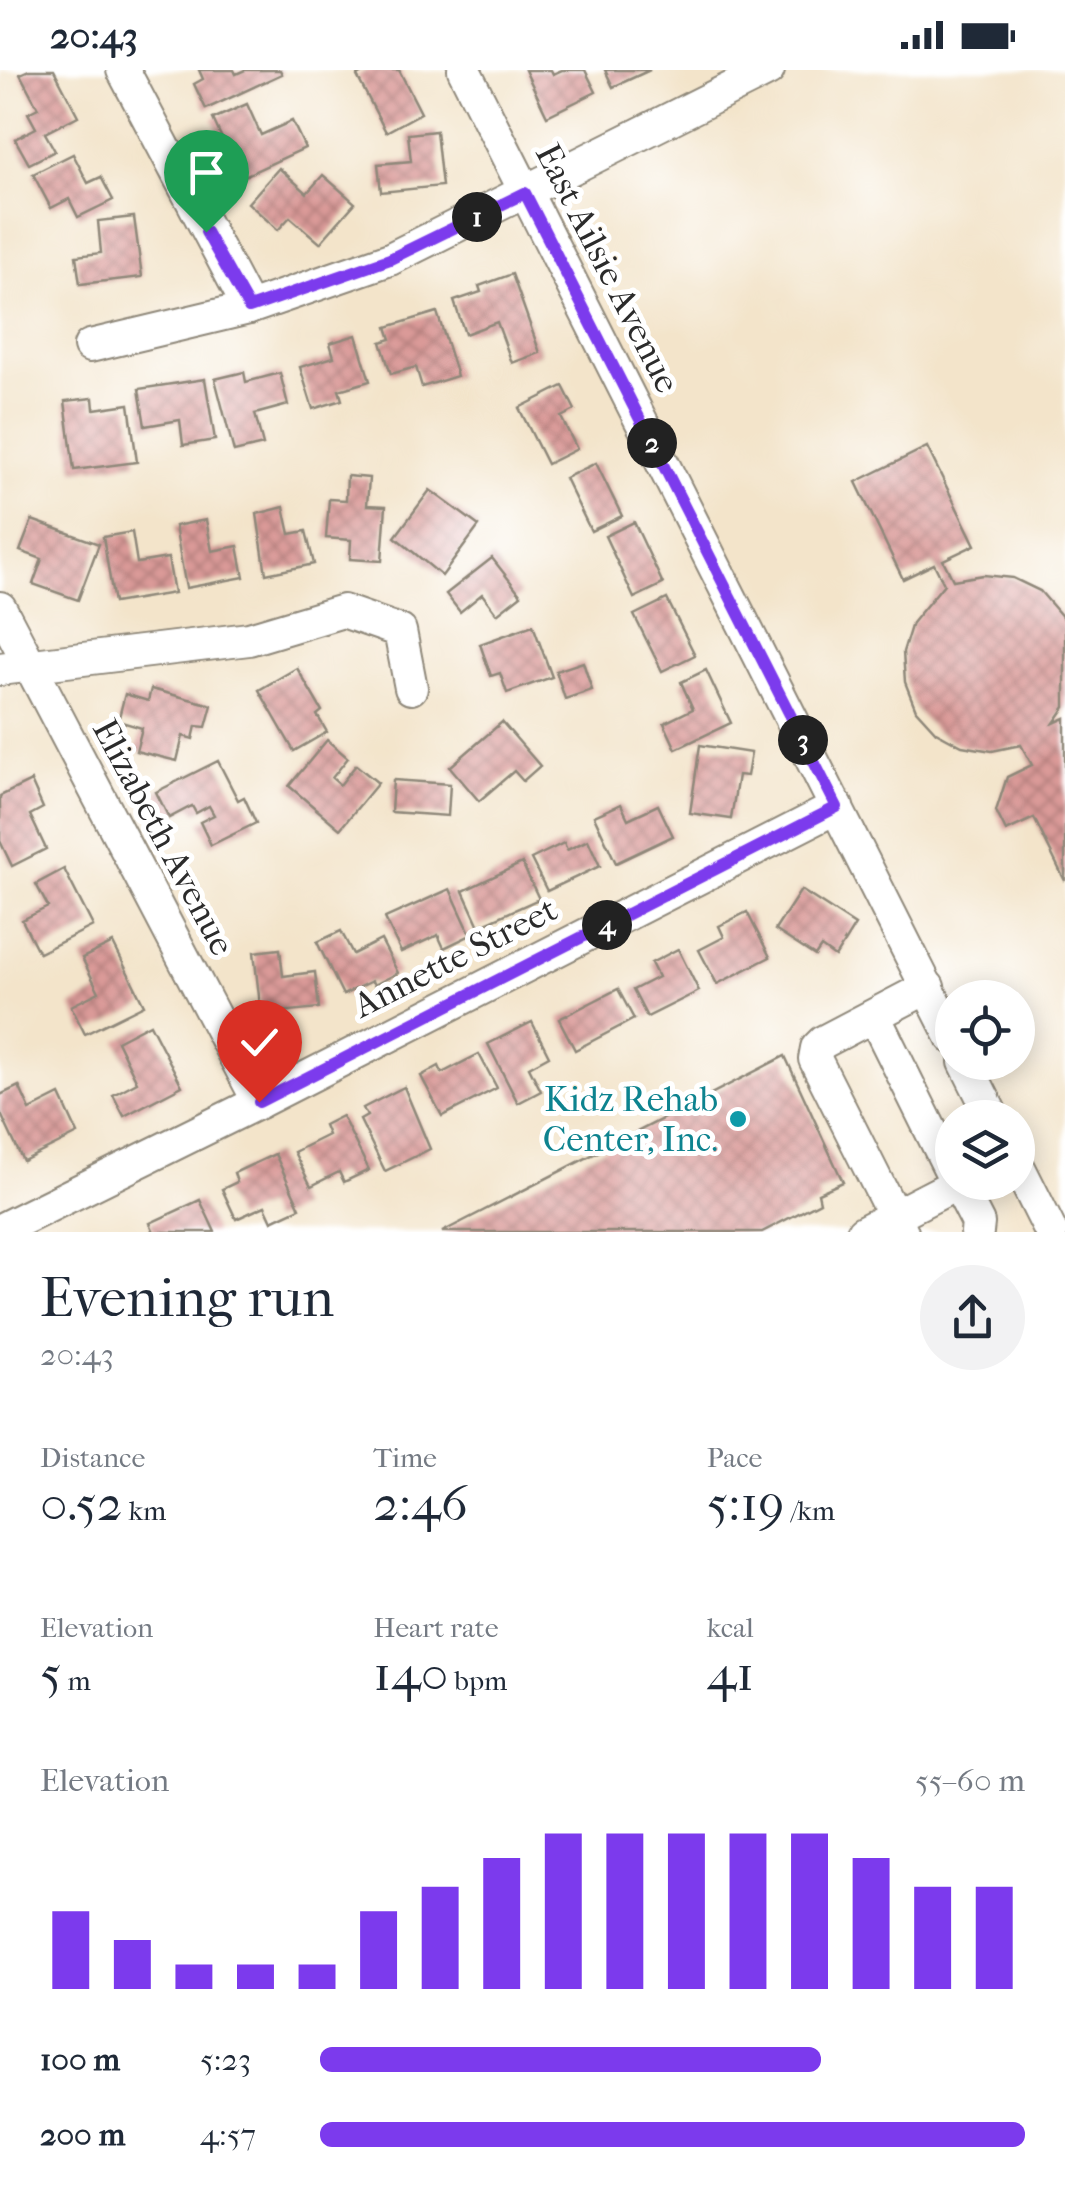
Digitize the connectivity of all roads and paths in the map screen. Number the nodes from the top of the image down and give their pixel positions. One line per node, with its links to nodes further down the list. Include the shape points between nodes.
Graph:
1 (123, 70): 5 (street)
2 (464, 70): 4 (street, East Ailsie Avenue)
3 (768, 70): 4 (street)
4 (525, 193): 5 (street, via 390,259); 10 (street, East Ailsie Avenue)
5 (249, 308): 6 (street)
6 (90, 346)
7 (0, 608): 8 (street, Elizabeth Avenue)
8 (15, 668): 9 (street, via 249,639 342,611 400,631); 14 (street, Elizabeth Avenue)
9 (411, 688)
10 (837, 807): 11 (street, East Ailsie Avenue); 14 (street, Annette Street)
11 (928, 988): 12 (street, East Ailsie Avenue); 13 (street)
12 (935, 1002)
13 (874, 1016): 15 (street); 19 (street, via 823,1042 815,1058)
14 (259, 1102): 20 (street, Annette Street)
15 (935, 1139)
16 (935, 1199): 19 (street)
17 (967, 1200): 22 (street)
18 (1034, 1200): 23 (street)
19 (898, 1224): 21 (street)
20 (0, 1230)
21 (863, 1232)
22 (977, 1232)
23 (1050, 1232)

